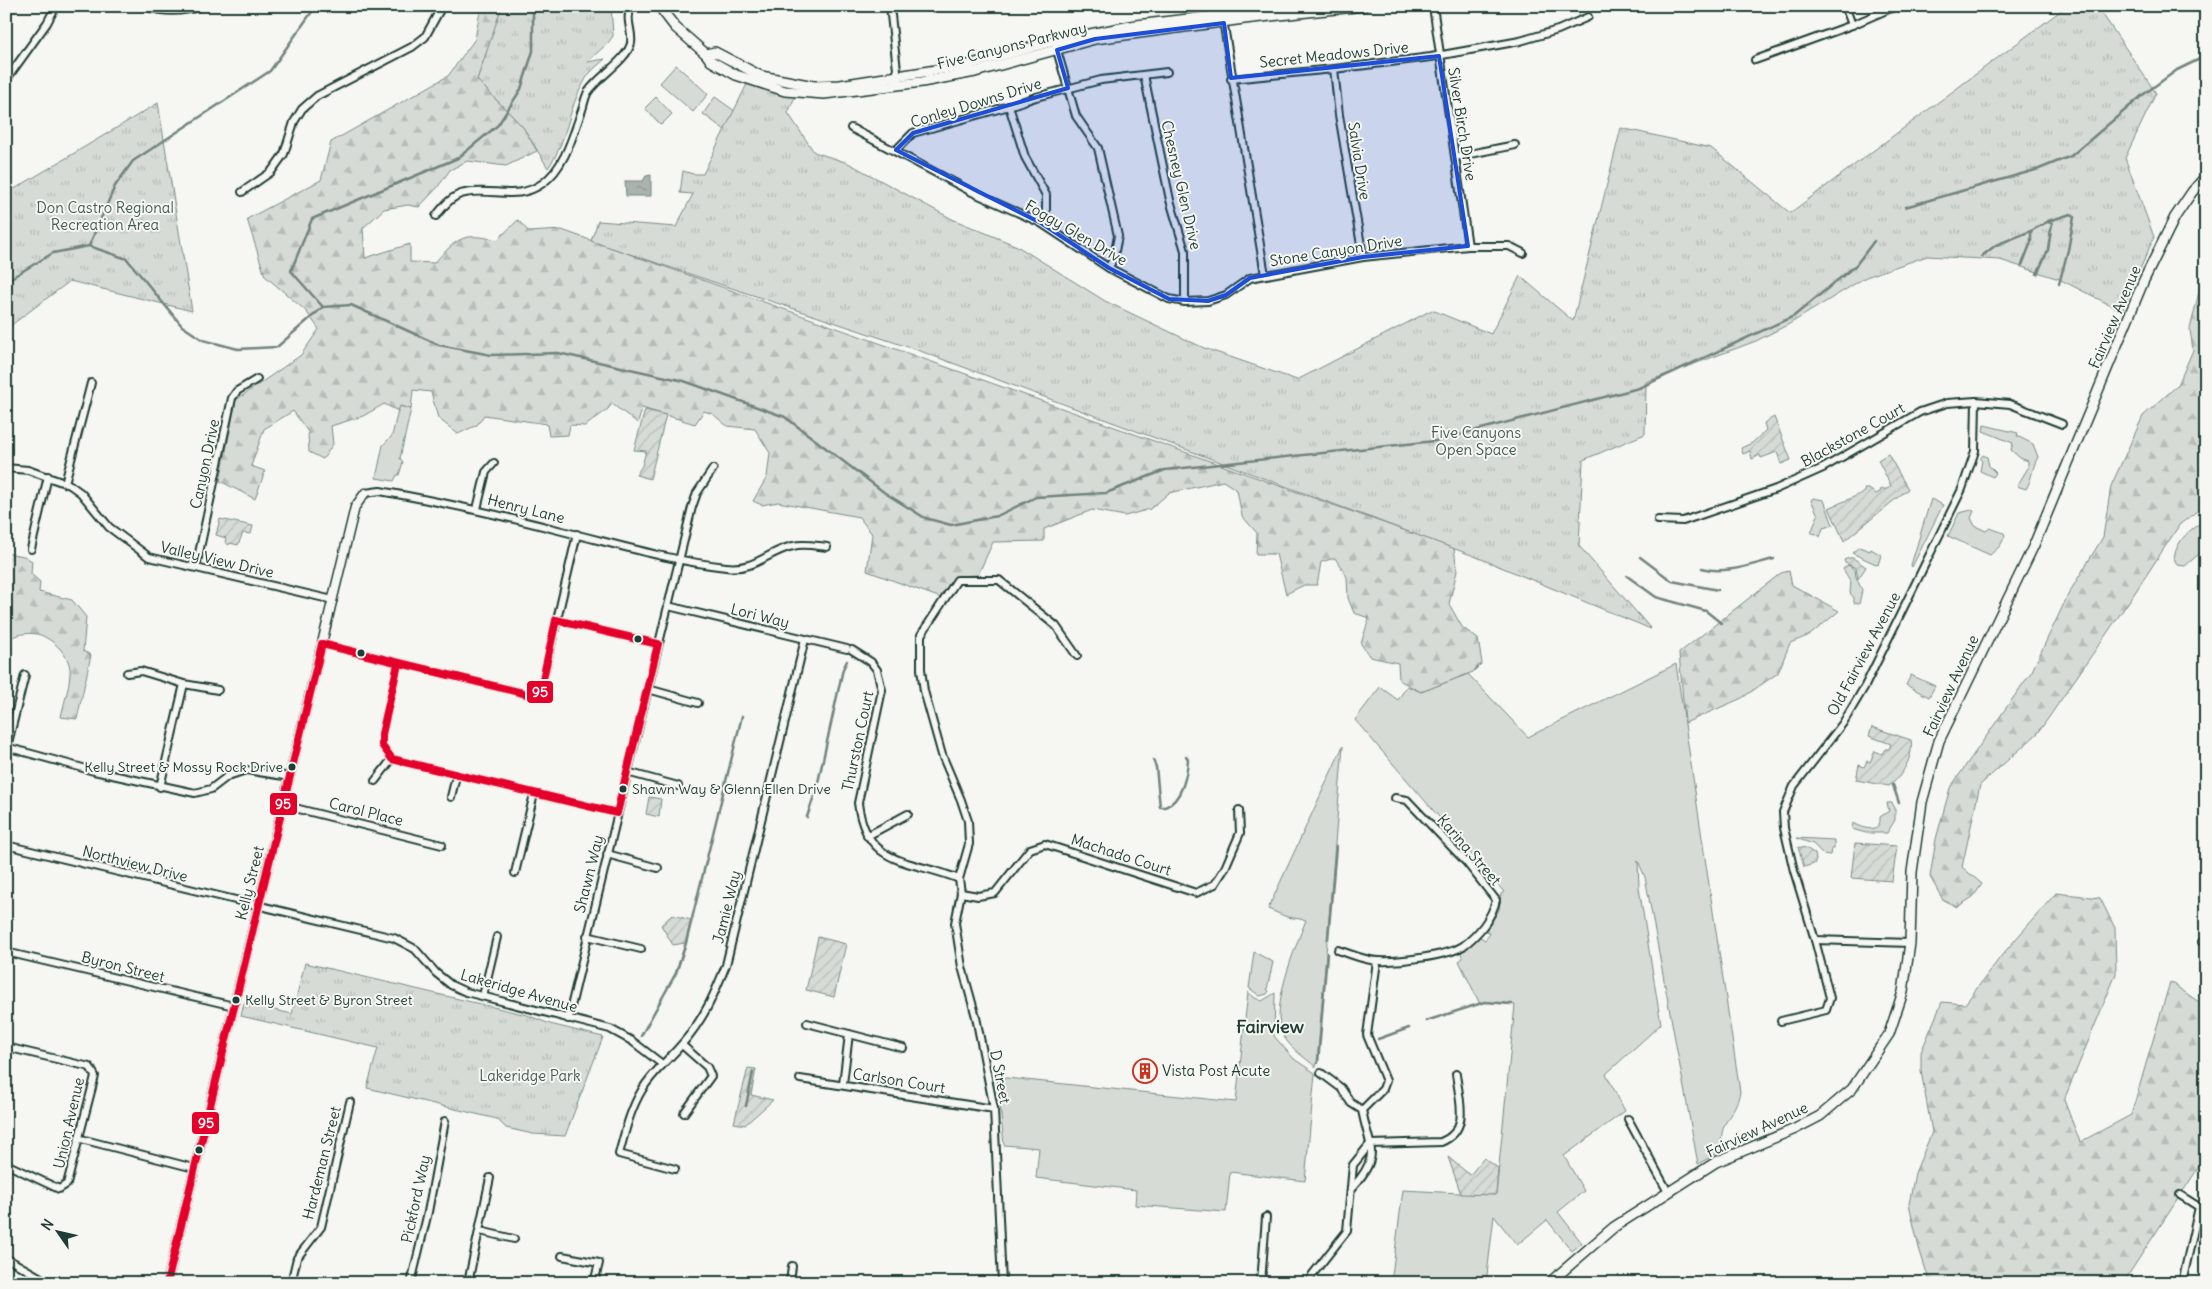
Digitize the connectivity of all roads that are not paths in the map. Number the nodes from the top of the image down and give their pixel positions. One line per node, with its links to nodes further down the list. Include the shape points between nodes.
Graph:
1 (56, 6): 23 (street)
2 (145, 6): 3 (street, via 178,12)
3 (202, 6)
4 (442, 6): 32 (street, via 424,37 412,47 317,96 302,109 294,122 284,154 271,172)
5 (632, 6): 33 (street, via 628,16 631,43 626,53 587,94 558,169 527,193 464,193 447,202)
6 (659, 6): 24 (main road, Five Canyons Parkway, via 675,27 711,61 736,75 785,91 824,94)
7 (890, 6): 24 (street)
8 (1302, 6): 14 (main road, Five Canyons Parkway)
9 (1364, 6): 14 (main road, Five Canyons Parkway)
10 (1433, 6): 17 (street, Silver Birch Drive)
11 (1845, 6): 15 (street)
12 (1896, 6): 15 (street)
13 (1588, 17): 17 (street, Secret Meadows Drive, via 1520,41)
14 (1223, 19): 16 (main road, Five Canyons Parkway); 22 (street, Stone Canyon Drive)
15 (1852, 25): 18 (street)
16 (1056, 46): 24 (main road, Five Canyons Parkway, via 975,72); 25 (street)
17 (1439, 56): 19 (street, Secret Meadows Drive); 30 (street, Silver Birch Drive)
18 (1755, 60)
19 (1334, 69): 22 (street, Secret Meadows Drive); 37 (street, Salvia Drive)
20 (1166, 72): 21 (street, Conley Downs Drive)
21 (1144, 75): 25 (street, Conley Downs Drive); 40 (street, Chesney Glen Drive, via 1170,200 1185,252)
22 (1231, 79): 39 (street, Stone Canyon Drive)
23 (6, 80)
24 (898, 81)
25 (1068, 88): 26 (street, Conley Downs Drive); 38 (street, via 1076,116 1098,148 1118,236)
26 (1009, 106): 29 (street, Conley Downs Drive, via 913,133); 34 (street, via 1025,157 1046,195 1046,210)
27 (851, 128): 29 (street, Foggy Glen Drive)
28 (1515, 145): 30 (street)
29 (896, 150): 34 (street, Foggy Glen Drive, via 972,192)
30 (1455, 157): 35 (street, Silver Birch Drive)
31 (2206, 176): 100 (main road, Fairview Avenue, via 2175,217 2144,280 2034,545 1939,741 1921,811 1912,872)
32 (242, 192)
33 (436, 216)
34 (1041, 223): 38 (street, Foggy Glen Drive)
35 (1468, 246): 36 (street, Stone Canyon Drive, via 1509,246); 37 (street, Stone Canyon Drive)
36 (1523, 253)
37 (1363, 257): 39 (street, Stone Canyon Drive)
38 (1109, 268): 40 (street, Foggy Glen Drive, via 1169,299)
39 (1265, 275): 40 (street, Foggy Glen Drive, via 1250,278 1226,295 1208,301)
40 (1184, 302)
41 (257, 379): 57 (street, Canyon Drive, via 237,391 232,398)
42 (91, 383): 49 (street)
43 (1976, 401): 44 (street, Blackstone Court, via 2010,404); 52 (street, Blackstone Court, via 1947,403 1920,412 1823,468 1776,488 1683,520); 99 (street, Old Fairview Avenue, via 1975,451 1962,489 1865,686 1843,723 1794,786 1783,812 1794,871)
44 (2062, 424)
45 (494, 463): 51 (street, via 486,472)
46 (6, 468): 48 (street, Valley View Drive)
47 (713, 469): 56 (street, Shawn Way, via 697,493)
48 (48, 476): 49 (street, Valley View Drive); 55 (street)
49 (65, 483): 57 (street, Valley View Drive, via 81,493 109,528 149,557)
50 (365, 493): 51 (street, Henry Lane, via 380,490); 58 (street, Kelly Street, via 355,506)
51 (477, 509): 53 (street, Henry Lane)
52 (1658, 520)
53 (577, 534): 56 (street, Henry Lane); 60 (street)
54 (827, 548): 56 (street, Henry Lane, via 794,546 751,565 735,568)
55 (31, 549)
56 (680, 560): 59 (street, Shawn Way)
57 (196, 567): 58 (street, Valley View Drive)
58 (333, 600): 62 (street, Kelly Street)
59 (668, 606): 61 (street, Lori Way); 63 (street, Shawn Way)
60 (556, 620): 63 (street); 66 (street, via 539,697)
61 (805, 639): 64 (street, Lori Way); 111 (street, Jamie Way, via 726,965 707,1010)
62 (322, 644): 66 (street); 77 (street, Kelly Street)
63 (658, 644): 70 (street, Shawn Way)
64 (850, 649): 88 (street, Thurston Court, via 871,662 879,675 882,690 858,803 860,820)
65 (1077, 656): 94 (street, via 1056,626 999,580 957,580 921,635 924,691 942,755 968,821 969,844)
66 (398, 664): 74 (street, via 382,734 382,745)
67 (127, 673): 69 (street, via 141,671)
68 (25, 675): 73 (street)
69 (184, 684): 71 (street); 79 (street)
70 (648, 689): 72 (street); 75 (street, Shawn Way)
71 (218, 690)
72 (698, 703)
73 (7, 747): 79 (street)
74 (392, 760): 76 (street); 78 (street)
75 (627, 772): 80 (street); 86 (street, Shawn Way)
76 (456, 776): 81 (street); 82 (street)
77 (290, 777): 79 (street, via 246,770 228,776 211,789 195,793); 84 (street, Kelly Street)
78 (375, 781)
79 (160, 786)
80 (678, 786)
81 (534, 794): 86 (street); 93 (street)
82 (451, 798)
83 (1395, 798): 104 (street, Karina Street, via 1407,800 1466,862 1496,900 1494,910 1478,933 1461,947 1401,961)
84 (283, 805): 90 (street, Carol Place); 96 (street, Kelly Street)
85 (1239, 810): 95 (street, Machado Court, via 1240,833 1225,868 1215,884 1196,893 1046,844 1030,849 995,894)
86 (617, 813): 91 (street, Shawn Way)
87 (908, 814): 88 (street)
88 (867, 836): 94 (street, Thurston Court, via 893,859)
89 (6, 845): 96 (street, Northview Drive)
90 (442, 845)
91 (607, 854): 92 (street); 97 (street, Shawn Way)
92 (658, 868)
93 (515, 873)
94 (959, 879): 95 (street, D Street)
95 (961, 893): 120 (street, D Street, via 955,923)
96 (258, 905): 105 (street, Lakeridge Avenue, via 394,938 415,949 451,985); 106 (street, Kelly Street)
97 (587, 936): 101 (street); 107 (street, Shawn Way)
98 (497, 937): 105 (street)
99 (1815, 940): 100 (street); 108 (street, Old Fairview Avenue, via 1830,998 1826,1010)
100 (1910, 943): 134 (main road, Fairview Avenue, via 1903,992 1889,1034 1852,1089 1820,1116 1716,1162)
101 (641, 949)
102 (1338, 950): 104 (street, Karina Street)
103 (6, 952): 106 (street, Byron Street)
104 (1377, 961): 121 (street, via 1367,1034 1386,1081 1383,1089)
105 (483, 996): 107 (street, Lakeridge Avenue)
106 (234, 1006): 130 (street, Kelly Street)
107 (568, 1019): 114 (street, Lakeridge Avenue, via 610,1029)
108 (1781, 1021)
109 (807, 1023): 110 (street)
110 (849, 1034): 113 (street); 118 (street)
111 (682, 1045): 114 (street, Jamie Way); 122 (street, via 707,1067 711,1076)
112 (6, 1047): 125 (street, Union Avenue, via 90,1067 95,1076)
113 (903, 1048)
114 (662, 1064): 131 (street, Jamie Way, via 631,1109 619,1154)
115 (1321, 1073): 121 (street)
116 (1456, 1074): 126 (street, via 1461,1119 1451,1138 1441,1142)
117 (800, 1078): 118 (street, Carlson Court)
118 (843, 1084): 120 (street, Carlson Court)
119 (350, 1102): 145 (street, Hardeman Street, via 321,1227 297,1258)
120 (994, 1109): 150 (street, D Street)
121 (1362, 1110): 126 (street)
122 (684, 1113)
123 (1628, 1119): 134 (street)
124 (445, 1121): 146 (street, Pickford Way)
125 (81, 1139): 129 (street, Union Avenue, via 67,1184 59,1189); 130 (street)
126 (1370, 1144): 127 (street); 128 (street)
127 (1359, 1156): 128 (street); 133 (street, via 1353,1164)
128 (1370, 1162): 133 (street, via 1366,1172)
129 (6, 1164)
130 (194, 1168): 144 (street, Kelly Street)
131 (675, 1169)
132 (490, 1178): 137 (street)
133 (1352, 1186): 152 (street, via 1347,1231)
134 (1668, 1192): 153 (main road, Fairview Avenue, via 1614,1227)
135 (2180, 1195): 154 (street, via 2199,1207)
136 (1266, 1217): 151 (street)
137 (480, 1231): 138 (street); 147 (street)
138 (514, 1239)
139 (562, 1256): 148 (street, via 599,1263)
140 (6, 1258): 142 (street)
141 (792, 1266): 149 (street)
142 (40, 1280): 143 (street)
143 (50, 1283)
144 (167, 1283)
145 (291, 1283)
146 (411, 1283)
147 (468, 1283)
148 (594, 1283)
149 (790, 1283)
150 (1002, 1283)
151 (1262, 1283)
152 (1310, 1283)
153 (1549, 1283)
154 (2182, 1283)

